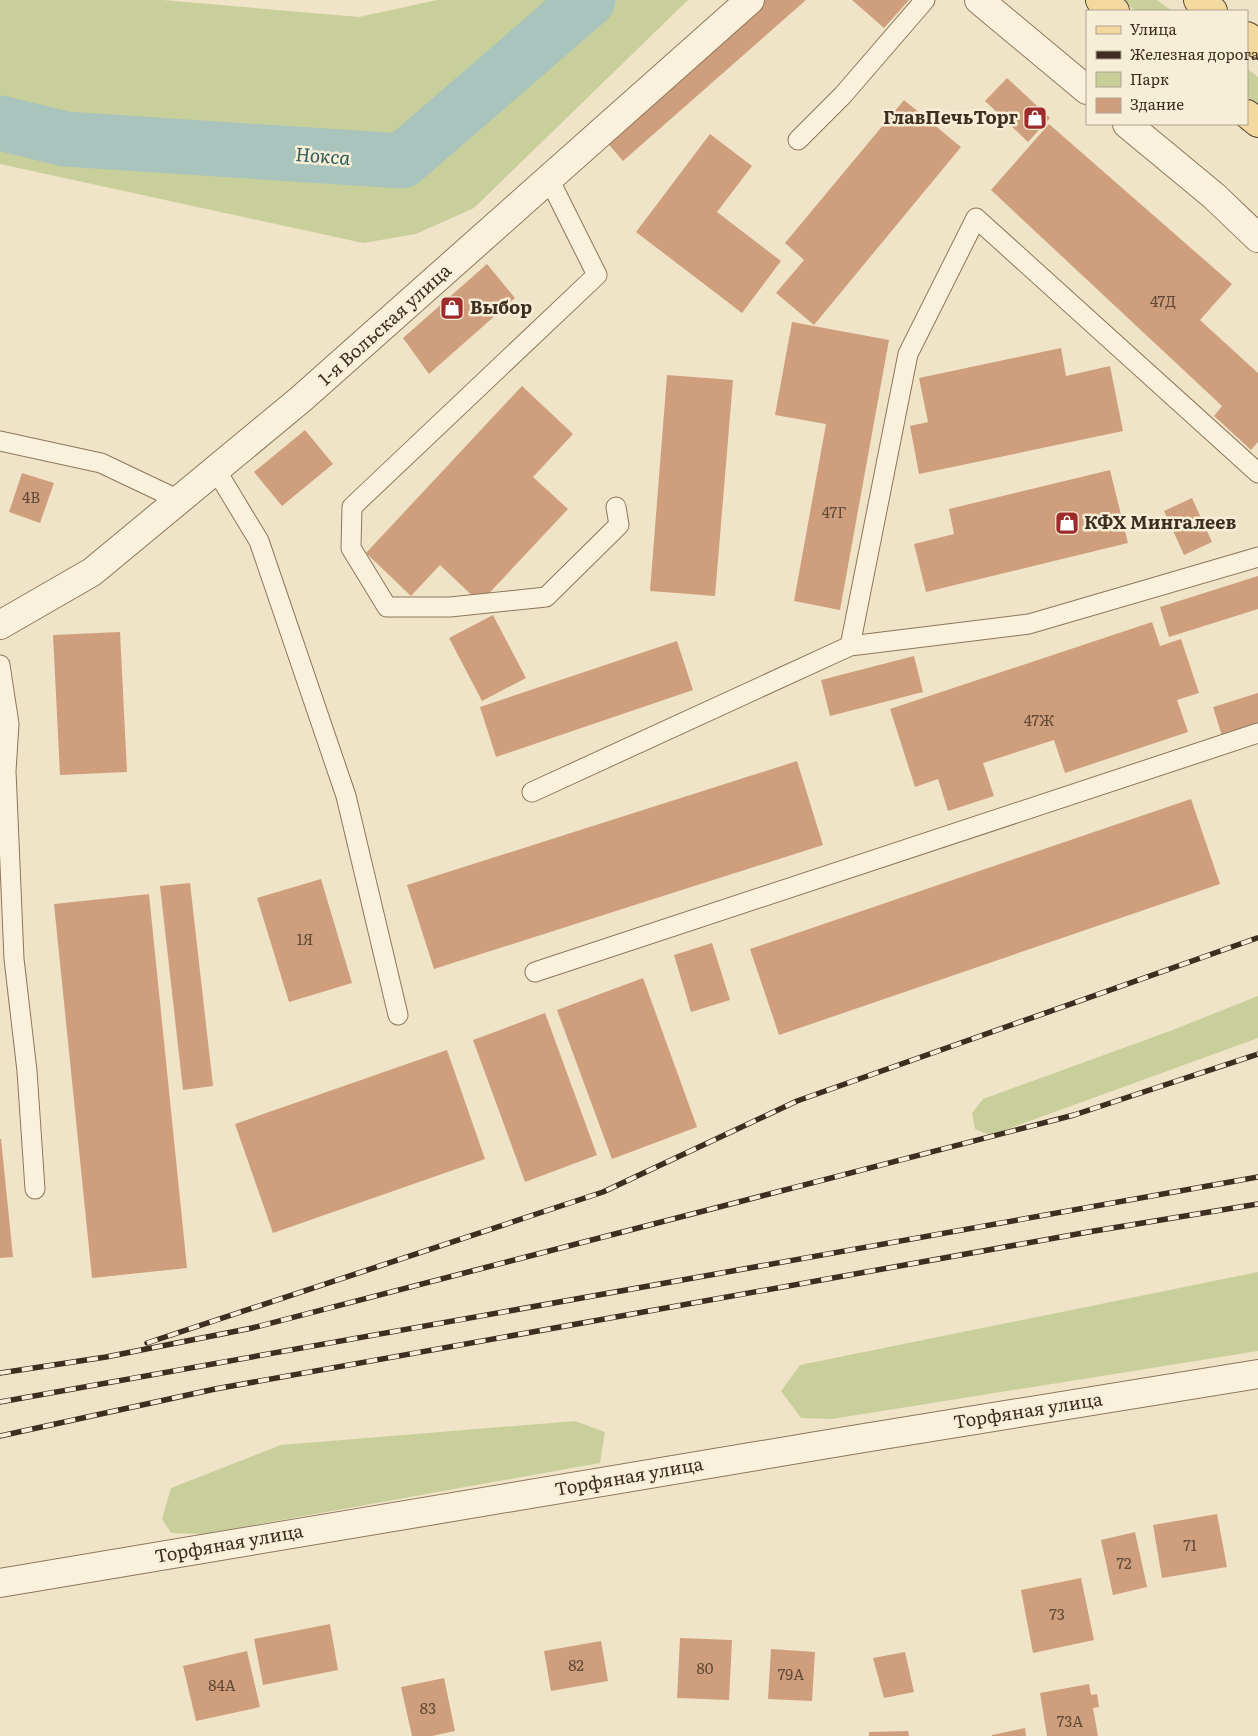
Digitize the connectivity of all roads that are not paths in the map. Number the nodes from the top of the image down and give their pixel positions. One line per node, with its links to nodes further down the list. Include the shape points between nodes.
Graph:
1 (750, 0): 11 (street, 1-я Вольская улица)
2 (925, 0): 10 (lane, via 843,95)
3 (979, 0): 8 (street)
4 (1100, 0): 6 (main road)
5 (1198, 0): 7 (main road)
6 (1114, 10)
7 (1212, 10)
8 (1086, 89)
9 (1128, 125): 12 (street, via 1214,196)
10 (798, 140)
11 (549, 179): 14 (street, 1-я Вольская улица); 17 (lane, via 597,275 352,507 351,548 387,607 450,608 546,597 619,525)
12 (1258, 238)
13 (0, 441): 16 (lane, via 100,463)
14 (216, 470): 16 (street, 1-я Вольская улица); 25 (lane, via 259,541 342,786)
15 (1258, 473): 20 (lane, via 976,218 908,354)
16 (179, 500): 19 (street, 1-я Вольская улица, via 92,572)
17 (616, 507)
18 (1258, 557): 20 (lane, via 1029,624)
19 (0, 625)
20 (850, 646): 23 (lane)
21 (0, 665): 26 (lane, via 9,724 6,771 14,959)
22 (1258, 733): 24 (lane)
23 (532, 792)
24 (535, 972)
25 (398, 1015)
26 (35, 1189)
27 (1258, 1374): 28 (street, Торфяная улица)
28 (0, 1583)

